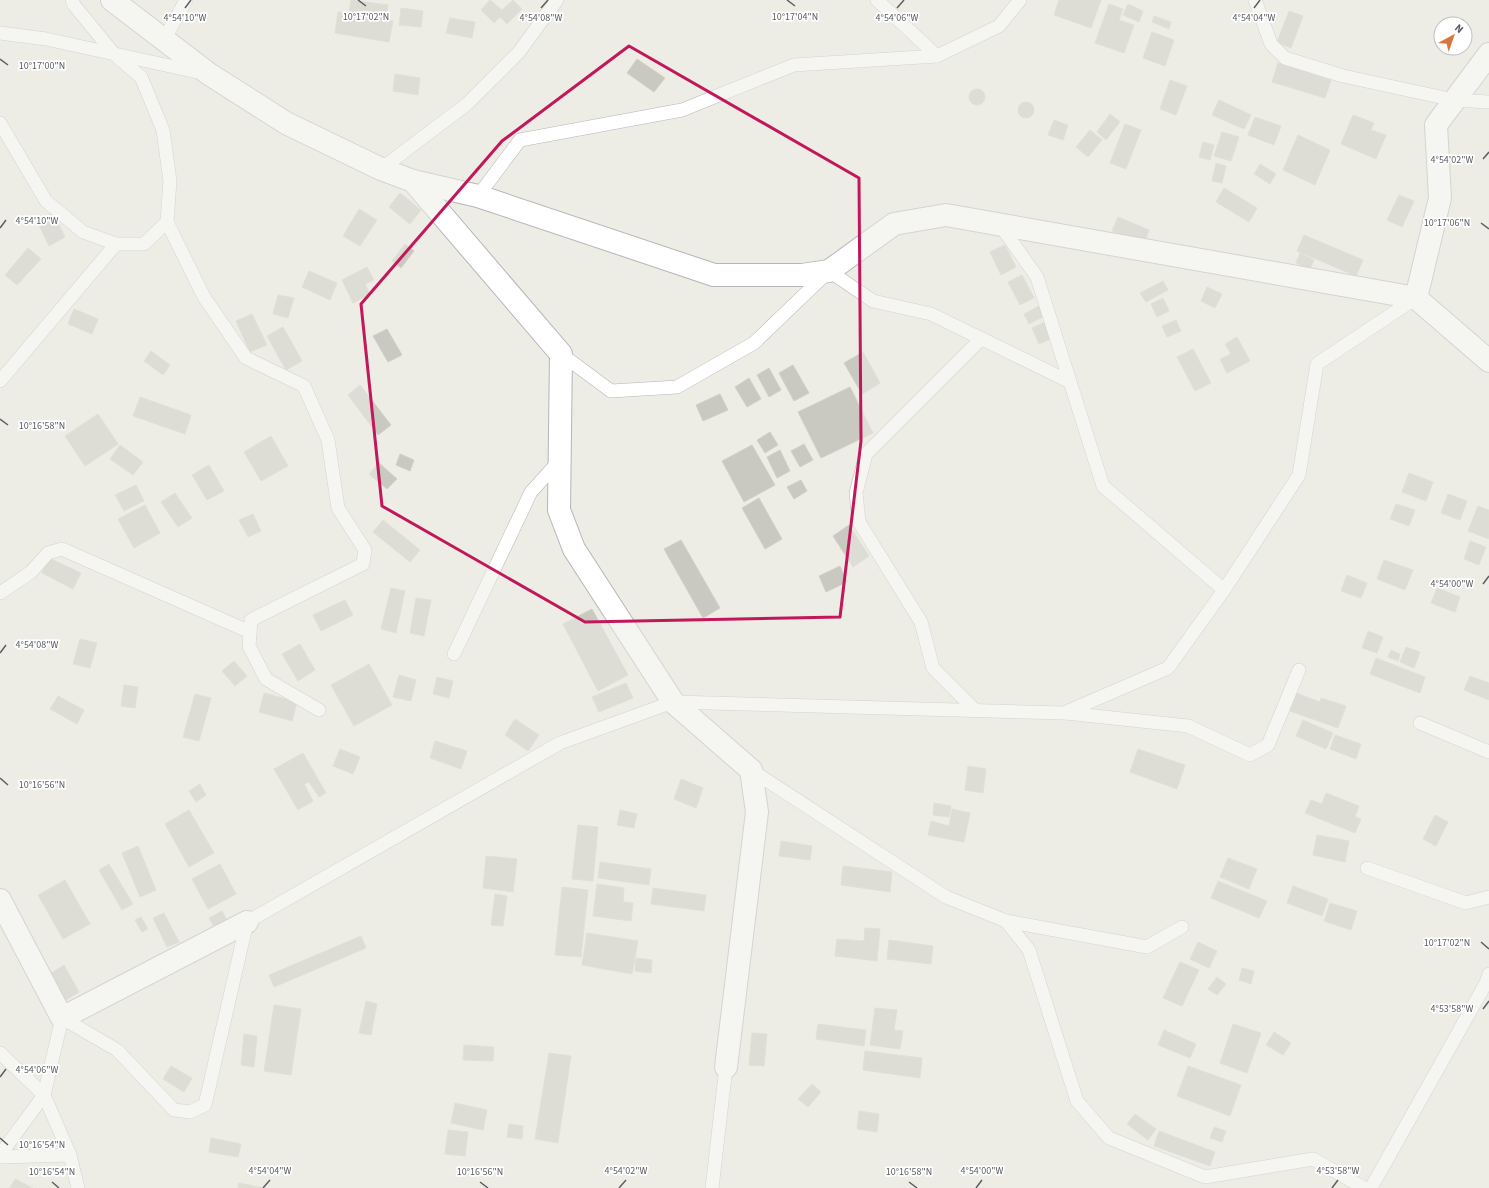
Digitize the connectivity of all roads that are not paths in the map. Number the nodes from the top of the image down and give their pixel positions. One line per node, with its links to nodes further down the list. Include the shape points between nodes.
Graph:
1 (72, 0): 10 (lane)
2 (112, 0): 9 (street)
3 (186, 0): 9 (lane)
4 (557, 0): 17 (lane, via 519,52 467,104)
5 (877, 0): 12 (lane)
6 (1020, 0): 12 (lane, via 999,26)
7 (1255, 0): 14 (lane, via 1271,44 1285,58 1343,76)
8 (0, 33): 10 (lane, via 46,39)
9 (164, 40): 13 (street)
10 (114, 54): 13 (lane); 20 (lane, via 141,77 163,130 170,181)
11 (1489, 54): 14 (street)
12 (936, 56): 19 (lane, via 794,65 682,110 520,140)
13 (209, 74): 17 (street, via 286,123)
14 (1454, 100): 15 (lane); 24 (street, via 1436,125 1440,198)
15 (1489, 102)
16 (0, 124): 22 (lane, via 46,201 83,232)
17 (381, 169): 18 (street)
18 (413, 181): 19 (street); 26 (street)
19 (478, 196): 23 (street, via 714,274 802,275)
20 (167, 222): 22 (lane, via 144,244); 33 (lane, via 204,297 246,358 304,386 328,440 338,508 365,550 363,564 251,620)
21 (1000, 225): 23 (street, via 946,215 894,224); 24 (street); 29 (lane, via 1037,277)
22 (116, 244): 28 (lane)
23 (829, 271): 25 (lane, via 873,301 931,314); 26 (lane, via 754,343 677,387 611,391)
24 (1416, 298): 27 (street); 31 (lane, via 1317,364 1298,475)
25 (981, 339): 29 (lane); 38 (lane, via 866,454 856,493 859,522 921,622 934,668)
26 (561, 354): 30 (street)
27 (1489, 361)
28 (0, 381)
29 (1070, 382): 31 (lane, via 1103,486)
30 (559, 461): 34 (lane, via 531,492); 36 (street, via 559,510 574,549)
31 (1224, 590): 39 (lane, via 1168,668)
32 (0, 593): 33 (lane, via 31,572 48,553 62,549)
33 (250, 632): 37 (lane, via 249,646 266,679)
34 (454, 654)
35 (1299, 670): 39 (lane, via 1268,745 1250,755 1188,726)
36 (672, 702): 38 (lane); 42 (street); 47 (lane, via 560,743)
37 (319, 710)
38 (975, 710): 39 (lane)
39 (1064, 713)
40 (1420, 723): 41 (lane)
41 (1489, 752)
42 (751, 770): 46 (lane, via 946,897); 52 (street, via 757,812)
43 (1367, 868): 44 (lane, via 1466,903)
44 (1489, 897)
45 (0, 900): 50 (street)
46 (1006, 921): 48 (lane, via 1147,947); 58 (lane, via 1029,950 1077,1101 1109,1138 1205,1177 1313,1159)
47 (247, 922): 50 (street); 50 (lane, via 205,1105 190,1112 174,1110 117,1050)
48 (1182, 928)
49 (1489, 974): 59 (lane)
50 (62, 1018): 53 (lane)
51 (0, 1053): 53 (lane)
52 (726, 1067): 57 (lane)
53 (44, 1095): 54 (lane); 55 (lane)
54 (70, 1155): 55 (lane); 56 (lane)
55 (0, 1156)
56 (78, 1188)
57 (712, 1188)
58 (1364, 1188)
59 (1371, 1188)

